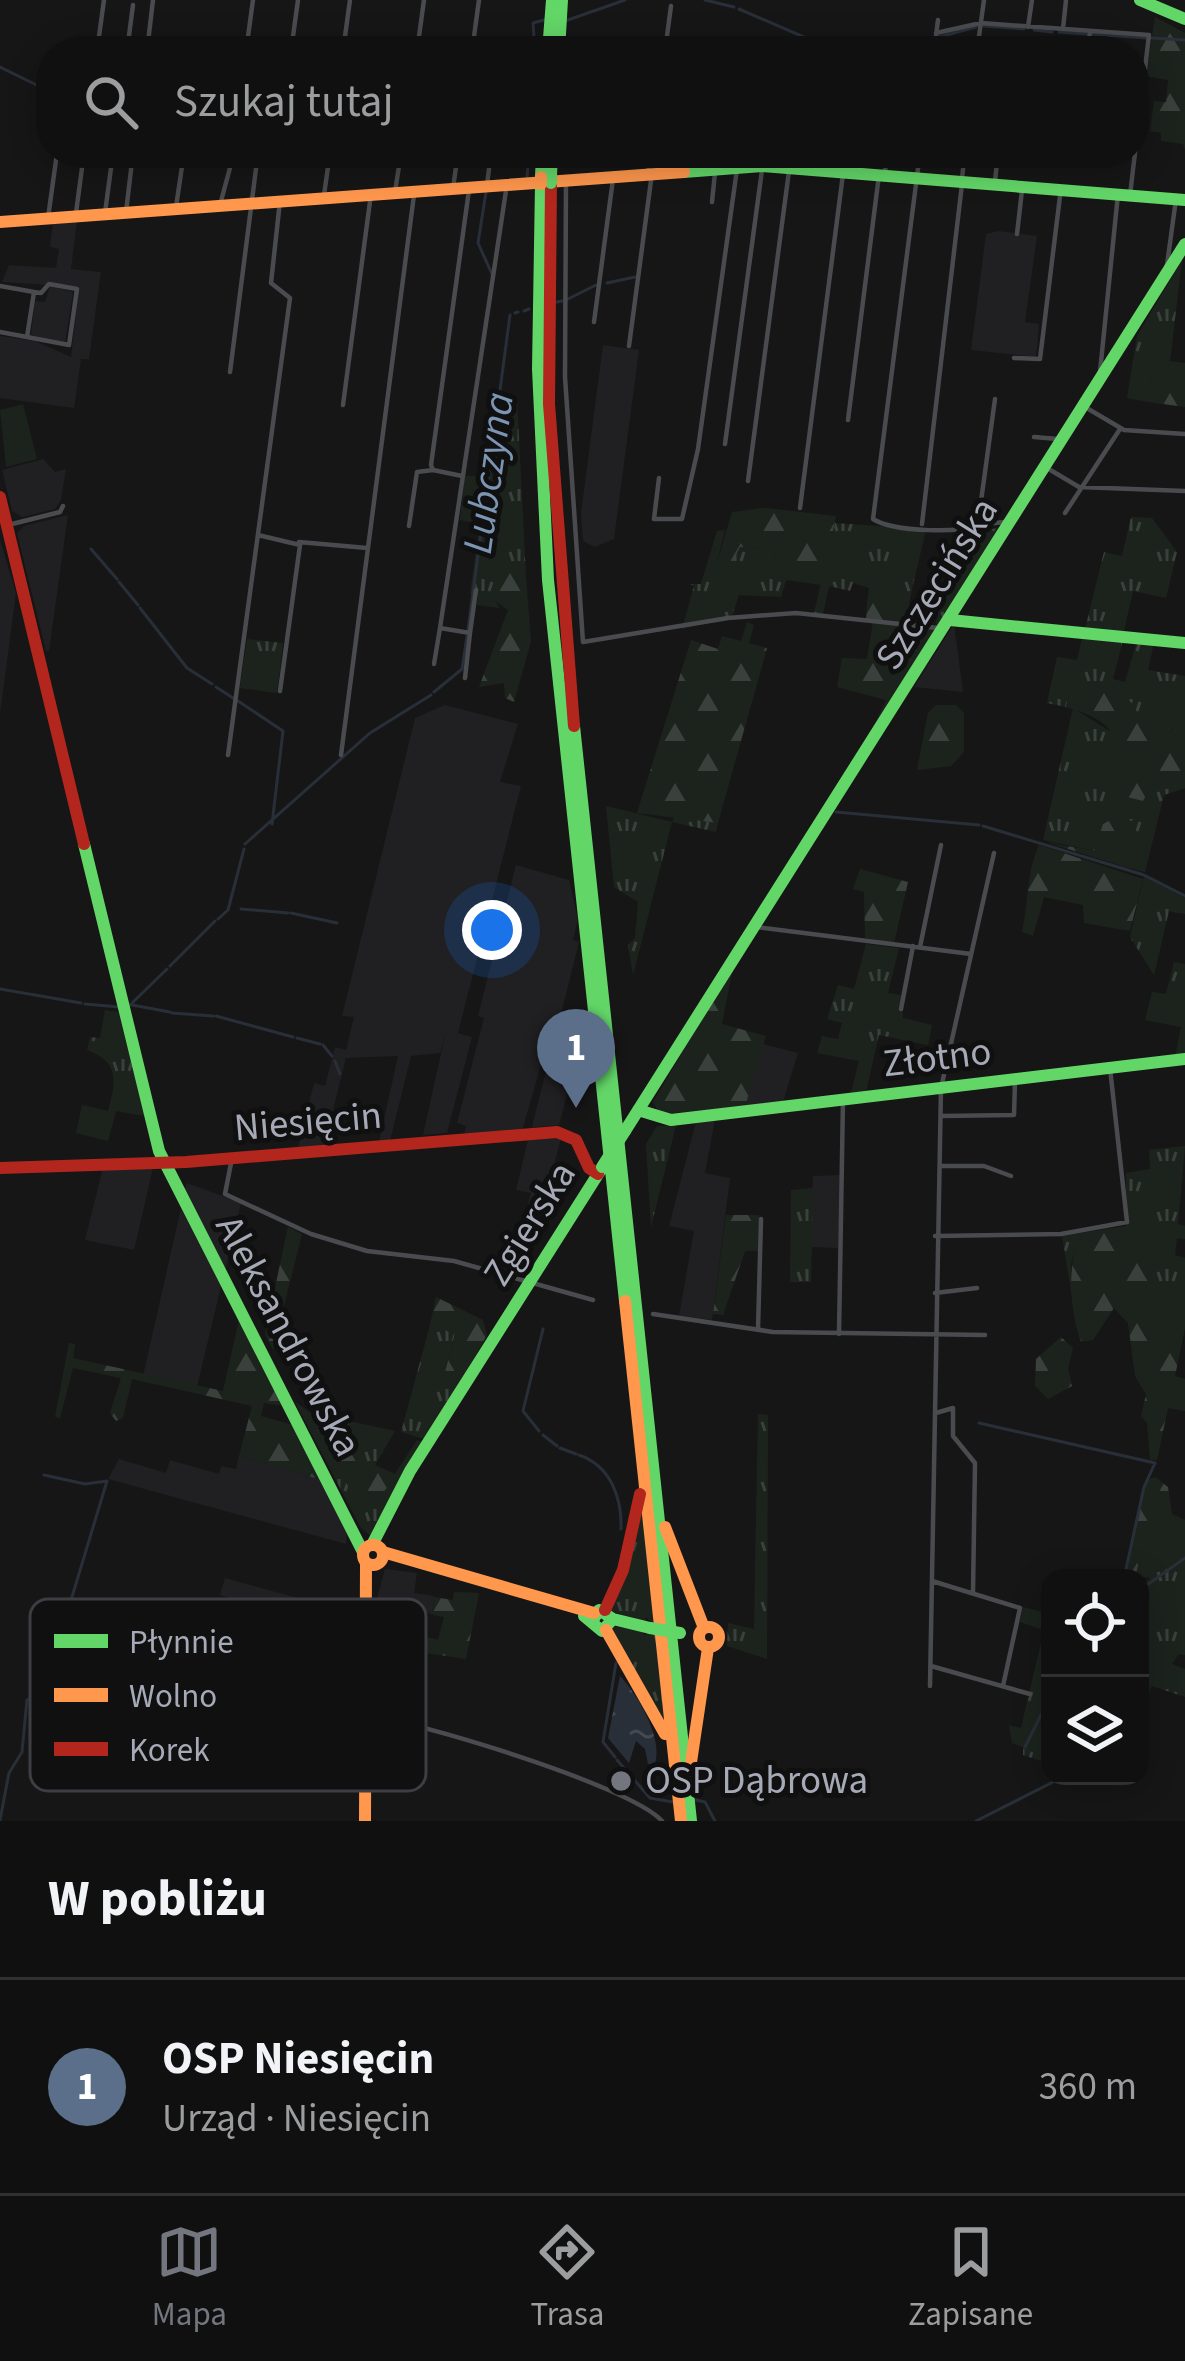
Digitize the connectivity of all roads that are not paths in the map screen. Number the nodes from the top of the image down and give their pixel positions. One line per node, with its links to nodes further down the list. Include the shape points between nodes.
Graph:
1 (104, 0): 25 (street)
2 (153, 0): 27 (street)
3 (253, 0): 28 (street)
4 (298, 0): 29 (street)
5 (350, 0): 30 (street)
6 (424, 0): 31 (street)
7 (479, 0): 32 (street)
8 (552, 0): 19 (main road)
9 (562, 0): 19 (main road)
10 (984, 0): 20 (street)
11 (1032, 0): 21 (street)
12 (1066, 0): 22 (street)
13 (1139, 0): 17 (main road)
14 (1154, 0): 17 (main road)
15 (133, 5): 26 (street)
16 (671, 6): 35 (street)
17 (1185, 16)
18 (938, 20): 24 (street)
19 (556, 21): 33 (main road); 34 (main road)
20 (981, 23): 21 (street); 24 (street); 37 (street)
21 (1028, 27): 22 (street)
22 (1063, 29): 23 (street)
23 (1090, 32): 38 (street); 39 (street)
24 (936, 33): 36 (street)
25 (99, 36)
26 (129, 36)
27 (149, 36)
28 (247, 36)
29 (294, 36)
30 (345, 36)
31 (419, 36)
32 (474, 36)
33 (552, 36)
34 (558, 36)
35 (667, 36)
36 (936, 36)
37 (979, 36)
38 (1089, 36)
39 (1149, 36)
40 (55, 168): 92 (street)
41 (82, 168): 91 (street)
42 (111, 168): 90 (street)
43 (132, 168): 89 (street)
44 (182, 168): 88 (street)
45 (230, 168): 87 (street)
46 (256, 168): 85 (street)
47 (328, 168): 82 (street)
48 (399, 168): 79 (street)
49 (456, 168): 76 (street)
50 (489, 168): 74 (street)
51 (544, 168): 70 (main road)
52 (549, 168): 70 (main road)
53 (650, 168): 65 (street)
54 (715, 168): 65 (main road); 86 (street)
55 (737, 168): 118 (street, via 682,519 654,519)
56 (762, 168): 114 (street)
57 (790, 168): 119 (street)
58 (843, 168): 64 (main road); 124 (street)
59 (883, 168): 64 (street)
60 (919, 168): 66 (street)
61 (963, 168): 68 (street)
62 (996, 168): 71 (street)
63 (1128, 168): 81 (street)
64 (882, 171): 66 (main road); 109 (street)
65 (650, 172): 67 (main road); 102 (street)
66 (918, 174): 68 (main road); 130 (street, via 875,522)
67 (613, 176): 69 (main road); 99 (street)
68 (962, 178): 71 (main road); 130 (street)
69 (566, 179): 72 (main road); 135 (street, via 565,377 584,642 796,613 933,630)
70 (546, 180): 176 (main road, via 538,369 548,576); 177 (main road, via 556,554)
71 (995, 181): 73 (main road)
72 (507, 184): 74 (main road); 117 (street)
73 (1023, 184): 77 (main road); 94 (street)
74 (487, 185): 75 (main road)
75 (469, 187): 76 (main road); 116 (street)
76 (453, 188): 78 (main road)
77 (1061, 188): 81 (main road); 103 (street, via 1040,359)
78 (415, 190): 79 (main road); 133 (street)
79 (395, 192): 80 (main road)
80 (370, 194): 82 (main road); 107 (street)
81 (1124, 194): 84 (main road); 105 (street, via 1097,363)
82 (324, 197): 83 (main road)
83 (280, 200): 85 (main road); 131 (street, via 271,283 290,298)
84 (1180, 200): 96 (street)
85 (251, 202): 87 (main road); 104 (street)
86 (712, 202)
87 (220, 205): 88 (main road)
88 (176, 208): 89 (main road)
89 (126, 212): 90 (main road)
90 (105, 214): 91 (main road)
91 (76, 216): 92 (main road)
92 (48, 218): 93 (main road)
93 (0, 222)
94 (1017, 234)
95 (1185, 244): 96 (main road, Szczecińska)
96 (1169, 271): 105 (main road, Szczecińska)
97 (0, 286): 98 (street)
98 (34, 292): 101 (street); 101 (street, via 49,284 76,289 69,345)
99 (594, 322)
100 (0, 332): 101 (street)
101 (27, 337)
102 (629, 346)
103 (1014, 358)
104 (230, 372)
105 (1106, 375): 108 (main road, Szczecińska)
106 (995, 399): 128 (street)
107 (343, 405)
108 (1085, 407): 110 (street); 113 (main road, Szczecińska)
109 (848, 419)
110 (1120, 429): 111 (street); 120 (street)
111 (1185, 434)
112 (1034, 437): 113 (street)
113 (1064, 440): 115 (main road, Szczecińska)
114 (725, 444)
115 (1047, 468): 120 (street); 127 (main road, Szczecińska)
116 (433, 470): 117 (street); 129 (street, via 417,472)
117 (462, 476): 136 (street)
118 (658, 478)
119 (748, 481)
120 (1084, 488): 121 (street); 125 (street)
121 (1185, 491)
122 (0, 497): 126 (main road, Aleksandrowska)
123 (64, 506): 126 (street)
124 (800, 508)
125 (1065, 514)
126 (3, 521): 159 (main road, Aleksandrowska)
127 (1011, 523): 128 (street); 135 (main road, Szczecińska)
128 (984, 524): 130 (street)
129 (409, 526)
130 (921, 526)
131 (258, 535): 132 (street); 142 (street)
132 (298, 542): 133 (street); 141 (street)
133 (367, 548): 143 (street)
134 (476, 590): 137 (street)
135 (950, 620): 138 (main road); 146 (main road, Szczecińska)
136 (440, 628): 137 (street); 139 (street)
137 (470, 633): 140 (street)
138 (1185, 643)
139 (434, 664)
140 (465, 678)
141 (280, 691)
142 (228, 754)
143 (341, 754)
144 (941, 845): 147 (street)
145 (994, 853): 149 (street)
146 (755, 926): 147 (street); 148 (main road, Szczecińska)
147 (916, 947): 149 (street); 150 (street)
148 (738, 954): 156 (main road, Zgierska)
149 (970, 954): 154 (street)
150 (901, 1009)
151 (1185, 1059): 152 (main road, Złotno)
152 (1110, 1068): 153 (main road, Złotno); 165 (street, via 1127,1222 1061,1234)
153 (1015, 1079): 154 (main road, Złotno); 157 (street, via 1014,1115)
154 (941, 1088): 155 (main road, Złotno); 157 (street)
155 (843, 1100): 156 (main road, Złotno, via 662,1120); 172 (street)
156 (638, 1110): 162 (main road, Zgierska, bridge)
157 (940, 1116): 160 (street)
158 (232, 1158): 159 (main road, Niesięcin); 162 (main road, Niesięcin, via 556,1132 576,1140 589,1168); 166 (street, via 225,1194 311,1234)
159 (162, 1160): 161 (main road, Niesięcin); 178 (main road, Aleksandrowska)
160 (940, 1166): 163 (street, via 984,1166); 165 (street)
161 (0, 1168)
162 (600, 1171): 166 (main road, Zgierska)
163 (1011, 1176)
164 (761, 1219): 171 (street)
165 (935, 1236): 168 (street)
166 (530, 1280): 169 (street); 178 (main road, Zgierska, via 410,1471)
167 (977, 1288): 168 (street)
168 (934, 1293): 174 (street)
169 (593, 1300)
170 (653, 1314): 171 (street)
171 (758, 1330): 172 (street)
172 (838, 1334): 174 (street)
173 (985, 1335): 174 (street)
174 (934, 1337): 175 (street)
175 (933, 1413): 179 (street); 180 (street, via 953,1408 953,1436 975,1463)
176 (642, 1465): 182 (main road, via 635,1524); 189 (main road)
177 (655, 1491): 183 (main road); 191 (main road)
178 (372, 1552): 181 (main road, Zgierska); 182 (main road)
179 (932, 1581): 180 (street); 184 (street)
180 (973, 1593): 186 (street, via 1020,1608)
181 (367, 1599)
182 (603, 1620): 183 (main road, bridge); 189 (main road, via 657,1713)
183 (696, 1635): 191 (main road)
184 (931, 1666): 185 (street); 186 (street)
185 (931, 1686)
186 (1003, 1686): 187 (street)
187 (1030, 1694)
188 (426, 1727): 193 (street, via 641,1806)
189 (675, 1766): 194 (main road)
190 (365, 1791): 192 (main road, Zgierska)
191 (688, 1791): 195 (main road)
192 (365, 1821)
193 (662, 1821)
194 (681, 1821)
195 (691, 1821)

